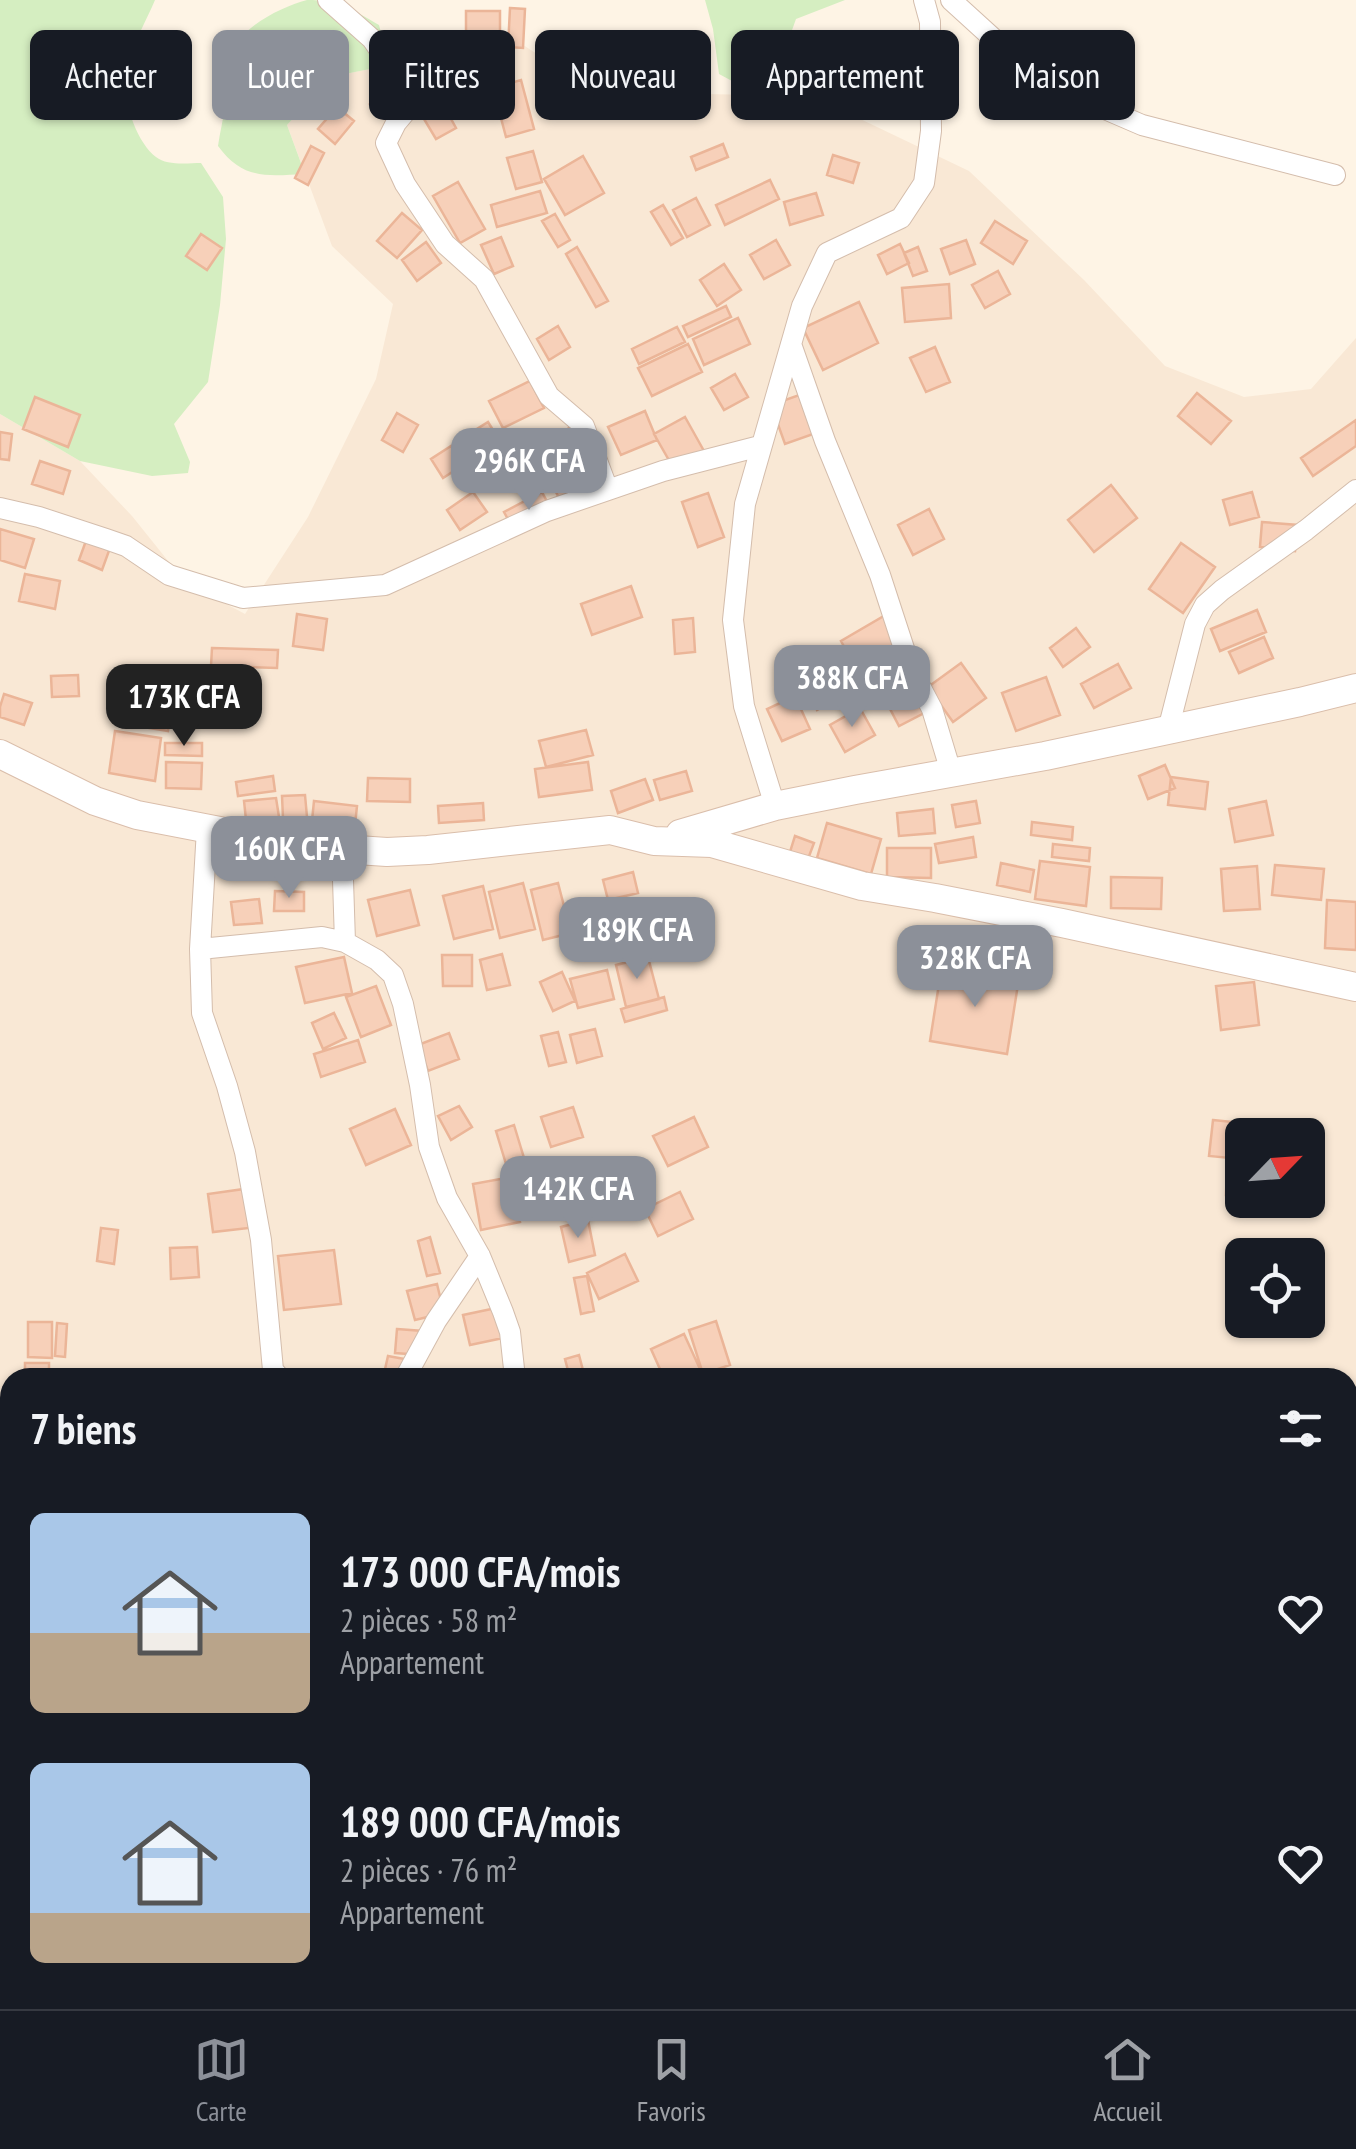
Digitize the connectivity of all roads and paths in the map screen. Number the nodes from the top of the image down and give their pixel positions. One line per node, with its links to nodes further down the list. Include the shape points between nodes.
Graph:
1 (328, 0): 7 (street, via 372,39 412,104 386,143 405,184 445,244 484,279 548,396 584,426)
2 (924, 0): 5 (street, via 931,131 924,183 902,218 827,254)
3 (950, 0): 4 (street, via 1018,61 1084,100 1142,125)
4 (1336, 175)
5 (791, 344): 6 (street); 13 (street)
6 (760, 446): 7 (street); 14 (street, via 745,504 733,620 744,706)
7 (608, 490): 9 (street, via 386,586 243,598 169,575 116,542)
8 (1356, 490): 11 (street, via 1204,605)
9 (0, 508)
10 (1356, 688): 11 (main road)
11 (1168, 730): 13 (main road)
12 (0, 754): 15 (main road, via 95,801)
13 (951, 772): 14 (main road)
14 (775, 806): 16 (main road)
15 (207, 829): 17 (main road); 19 (street)
16 (654, 841): 17 (main road, via 610,830 428,850); 20 (main road, via 712,843 862,886)
17 (342, 850): 18 (street)
18 (345, 942): 19 (street, via 322,937); 21 (street, via 393,975 429,1147)
19 (200, 949): 22 (street, via 202,1014 245,1152 261,1240)
20 (1356, 988)
21 (480, 1256): 23 (street); 24 (street, via 510,1332)
22 (273, 1368)
23 (410, 1368)
24 (514, 1368)

